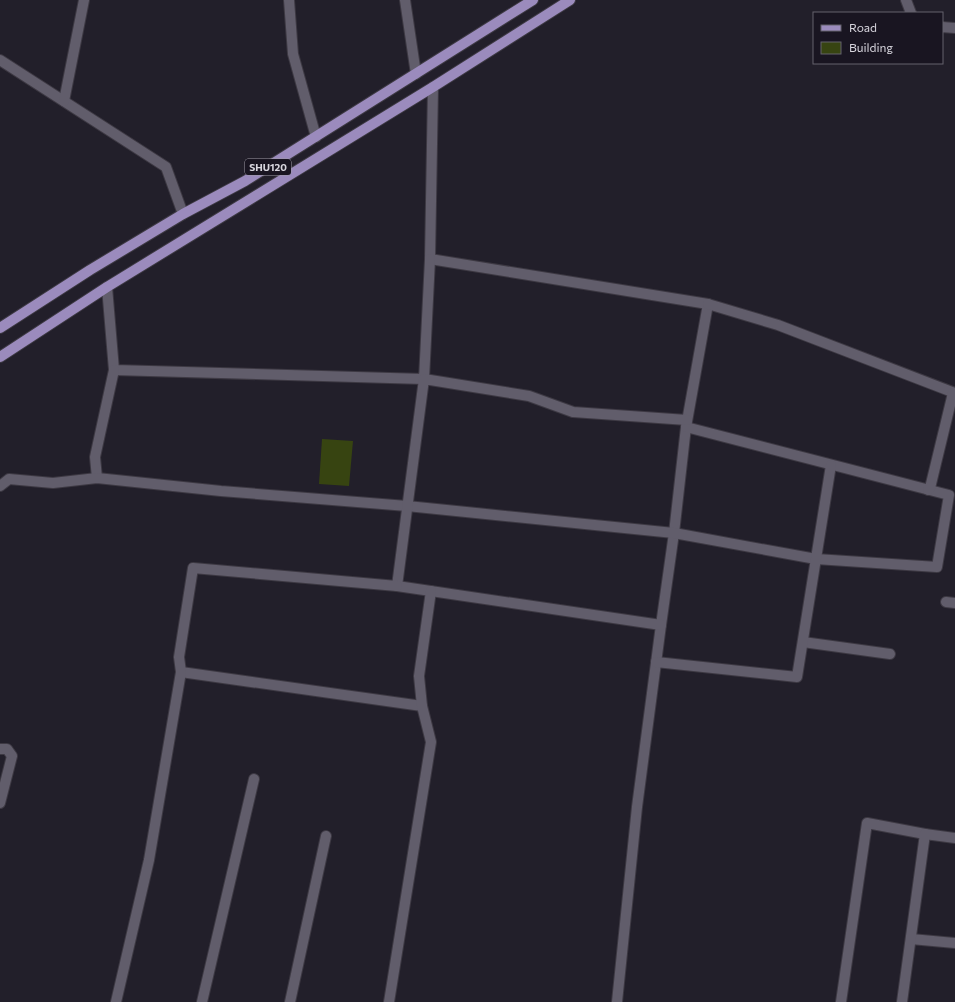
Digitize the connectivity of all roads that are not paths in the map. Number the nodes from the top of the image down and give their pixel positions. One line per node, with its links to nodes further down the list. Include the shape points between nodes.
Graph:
1 (84, 0): 13 (street)
2 (289, 0): 14 (street, via 294,54)
3 (405, 0): 11 (street)
4 (533, 0): 11 (main road, SHU120)
5 (570, 0): 12 (main road)
6 (906, 0): 7 (street)
7 (910, 12)
8 (943, 26): 9 (street)
9 (955, 28)
10 (0, 60): 13 (street)
11 (416, 74): 14 (main road, SHU120)
12 (433, 87): 16 (street); 17 (main road)
13 (64, 101): 15 (street, via 166,166)
14 (316, 137): 15 (main road, SHU120, via 246,181)
15 (184, 214): 19 (main road, SHU120)
16 (430, 259): 18 (street); 22 (street)
17 (107, 287): 20 (main road); 21 (street)
18 (708, 304): 23 (street, via 778,325); 24 (street)
19 (0, 328)
20 (0, 357)
21 (114, 370): 22 (street); 26 (street, via 95,457)
22 (424, 379): 24 (street, via 529,396 573,412); 29 (street)
23 (954, 393): 28 (street)
24 (686, 424): 25 (street); 30 (street)
25 (831, 465): 28 (street); 31 (street)
26 (97, 478): 27 (street, via 53,483 9,479); 29 (street)
27 (0, 486)
28 (928, 490): 31 (street, via 949,495 937,568)
29 (407, 506): 30 (street); 32 (street)
30 (674, 533): 31 (street); 34 (street)
31 (816, 559): 35 (street)
32 (397, 586): 33 (street); 38 (street, via 193,568 179,657)
33 (431, 591): 34 (street); 39 (street, via 419,676)
34 (661, 625): 37 (street)
35 (803, 642): 36 (street); 37 (street, via 797,677)
36 (890, 654)
37 (656, 662): 52 (street)
38 (180, 672): 39 (street); 48 (street, via 149,860)
39 (422, 706): 51 (street, via 431,742)
40 (0, 749): 42 (street, via 7,749 12,756)
41 (254, 779): 49 (street)
42 (0, 803)
43 (925, 834): 45 (street); 46 (street); 53 (street, via 867,823)
44 (326, 836): 50 (street)
45 (955, 838)
46 (911, 939): 47 (street); 54 (street)
47 (955, 943)
48 (116, 1002)
49 (202, 1002)
50 (290, 1002)
51 (389, 1002)
52 (617, 1002)
53 (841, 1002)
54 (902, 1002)

